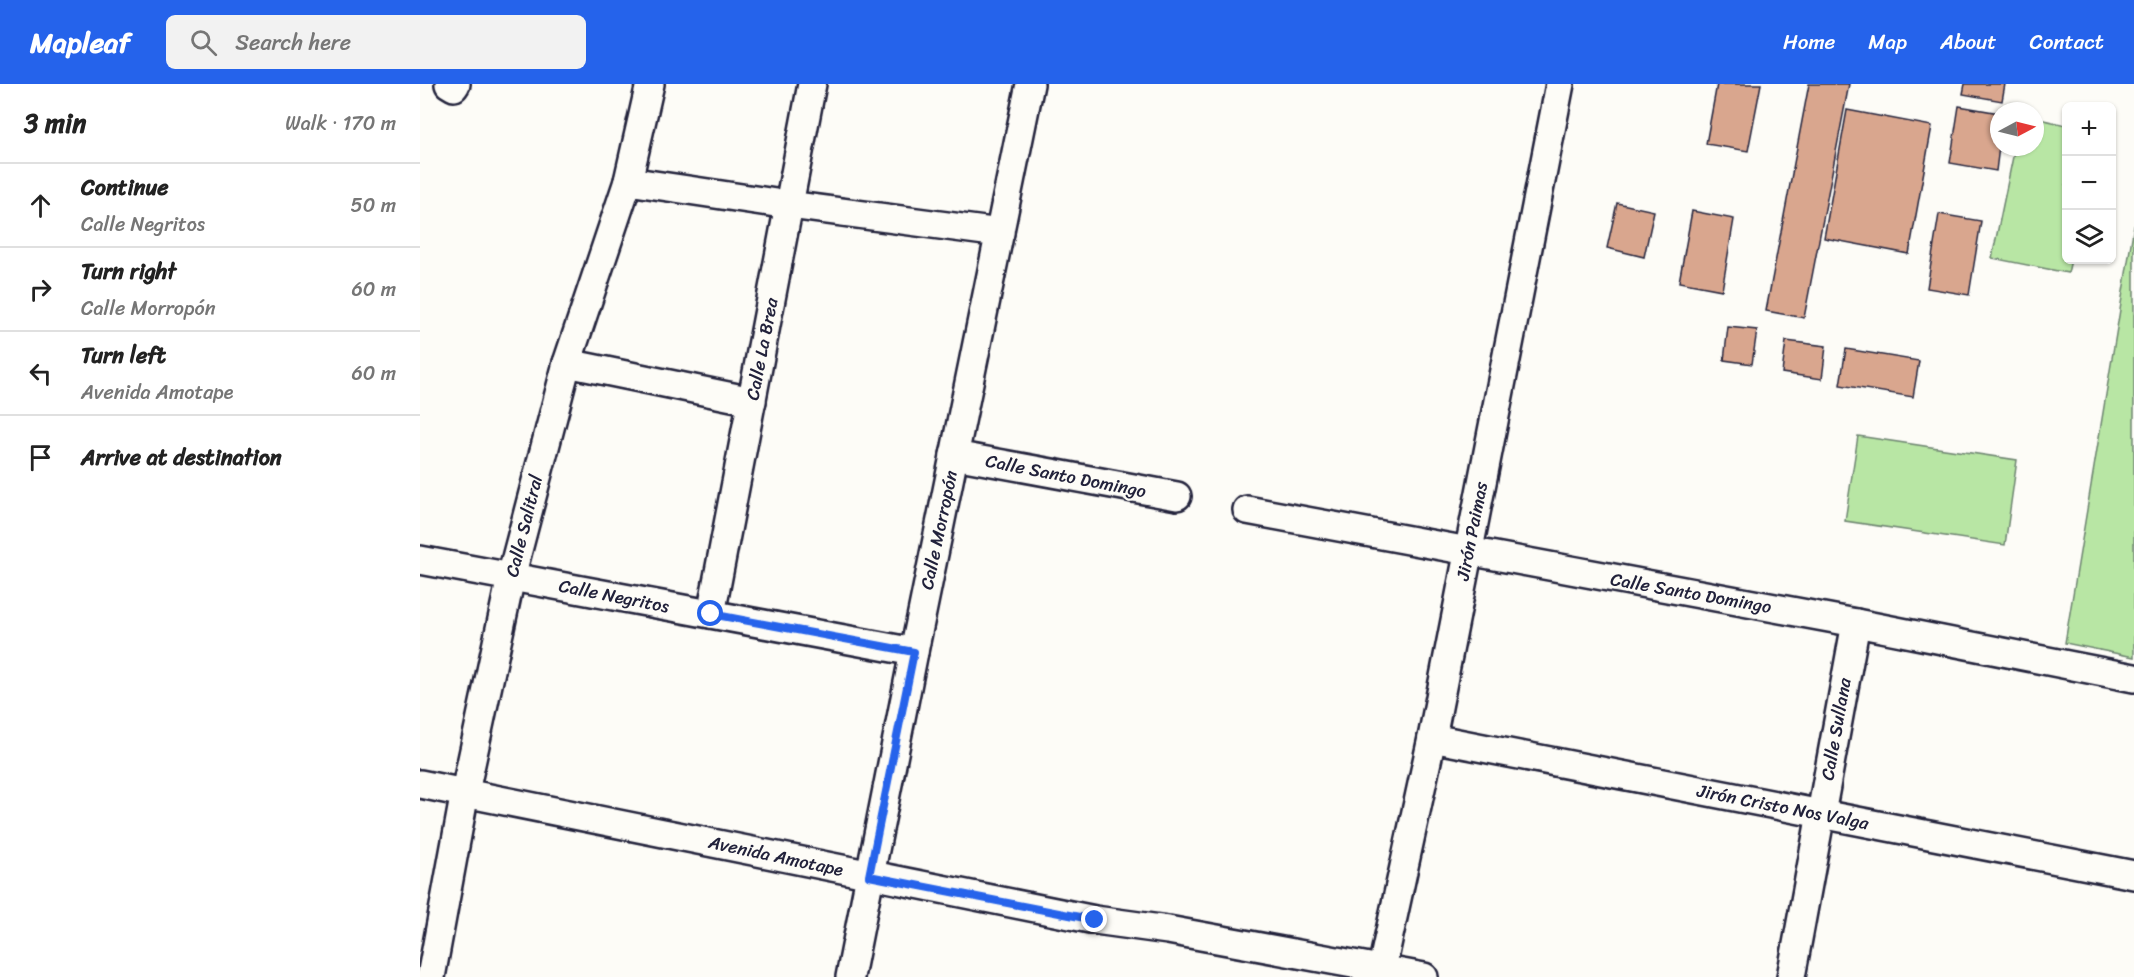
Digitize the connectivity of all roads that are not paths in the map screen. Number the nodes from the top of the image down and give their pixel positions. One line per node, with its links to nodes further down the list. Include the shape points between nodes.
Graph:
1 (450, 84): 2 (street)
2 (456, 84)
3 (649, 84): 7 (street, Calle Salitral)
4 (812, 84): 8 (street, Calle La Brea)
5 (1030, 84): 9 (street, Calle Morropón)
6 (1560, 84): 15 (street, Jirón Paimas)
7 (628, 181): 8 (street); 10 (street, Calle Salitral)
8 (789, 205): 9 (street); 11 (street, Calle La Brea)
9 (1000, 233): 12 (street, Calle Morropón)
10 (567, 363): 11 (street); 17 (street, Calle Salitral)
11 (752, 401): 18 (street, Calle La Brea)
12 (954, 455): 13 (street, Calle Santo Domingo); 20 (street, Calle Morropón)
13 (1177, 496)
14 (1247, 510): 15 (street, Calle Santo Domingo)
15 (1467, 553): 19 (street, Calle Santo Domingo); 22 (street, Jirón Paimas)
16 (420, 560): 17 (street, Calle Negritos)
17 (511, 577): 18 (street, Calle Negritos); 24 (street, Calle Salitral)
18 (711, 614): 20 (street, Calle Negritos)
19 (1856, 623): 21 (street, Calle Santo Domingo); 25 (street, Calle Sullana)
20 (914, 652): 27 (street, Calle Morropón)
21 (2134, 678)
22 (1432, 738): 25 (street, Jirón Cristo Nos Valga); 28 (street, Jirón Paimas)
23 (420, 783): 24 (street, Avenida Amotape)
24 (465, 792): 27 (street, Avenida Amotape); 29 (street, Calle Salitral)
25 (1821, 814): 26 (street, Jirón Cristo Nos Valga); 32 (street, Calle Sullana)
26 (2134, 875)
27 (869, 876): 28 (street, Avenida Amotape); 30 (street, Calle Morropón)
28 (1381, 973): 31 (street, Avenida Amotape)
29 (431, 977)
30 (850, 977)
31 (1424, 977)
32 (1791, 977)

